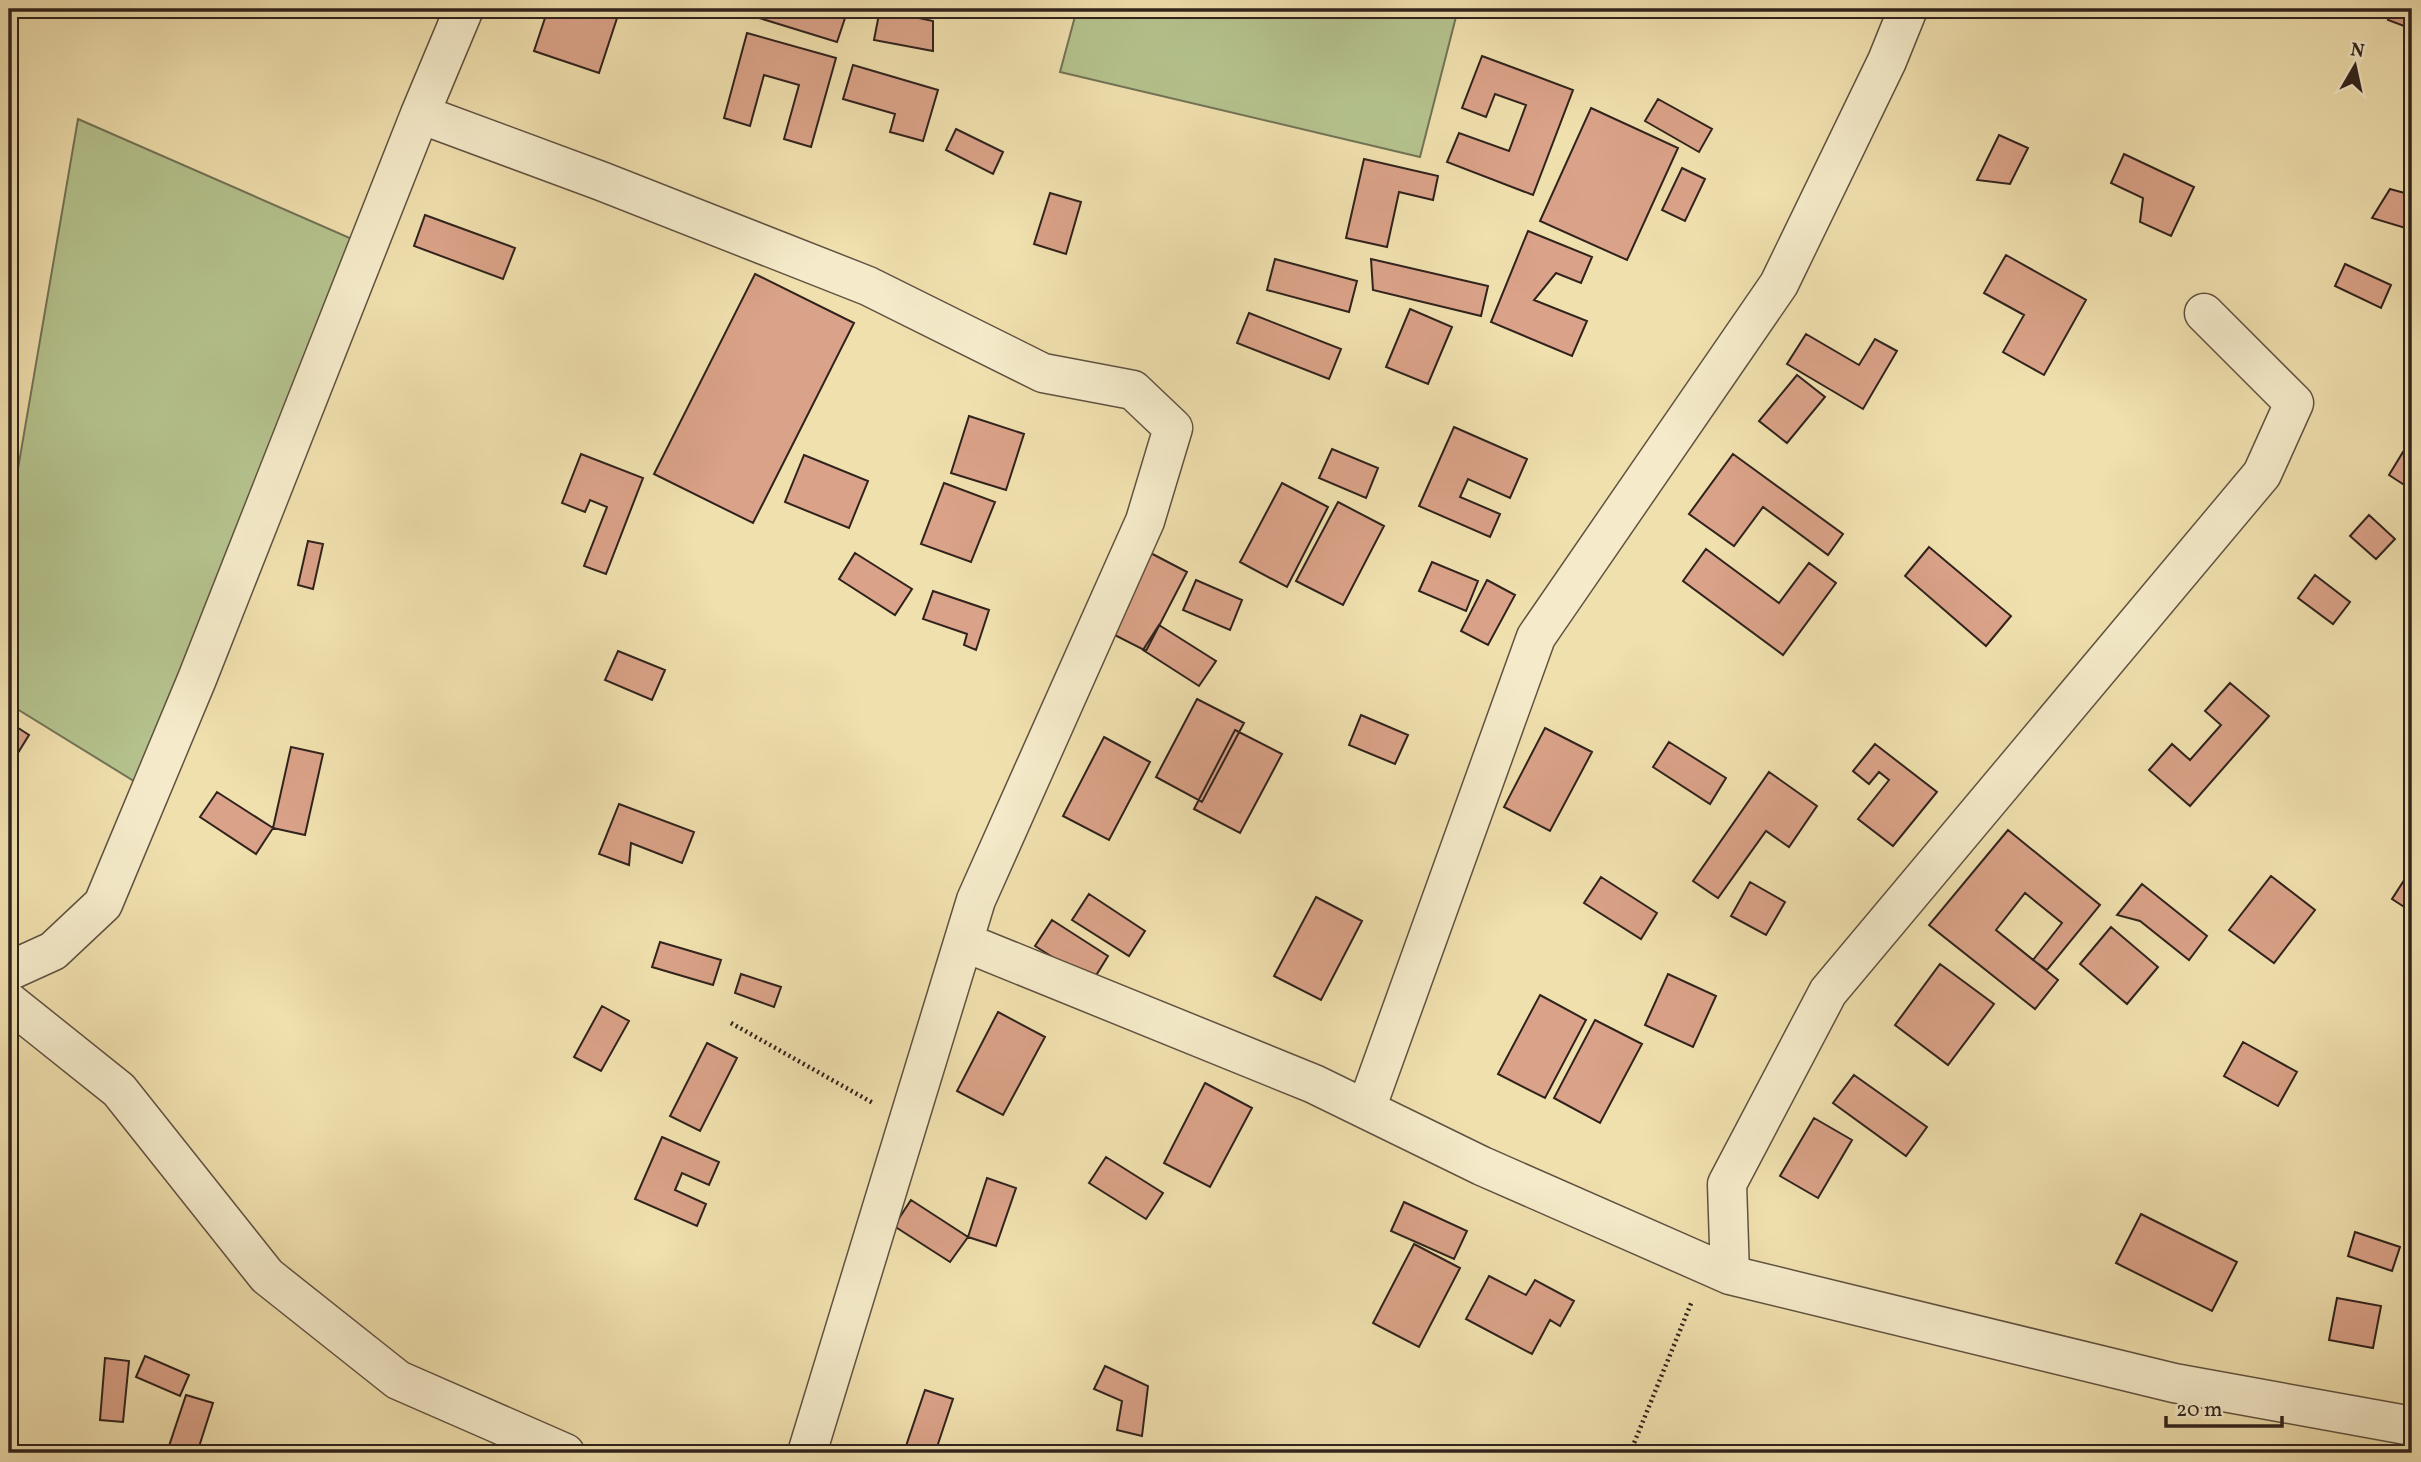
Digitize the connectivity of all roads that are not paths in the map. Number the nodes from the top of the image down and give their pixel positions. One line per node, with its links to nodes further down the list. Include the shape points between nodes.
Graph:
1 (464, 9): 3 (street)
2 (1908, 9): 8 (street, via 1779,284 1536,637)
3 (420, 114): 5 (street, via 867,286 1043,373 1133,390 1173,428 1145,521 976,900); 6 (street, via 103,904 54,951)
4 (2204, 313): 9 (street, via 2294,403 2262,474 1828,992 1727,1184)
5 (964, 942): 8 (street, via 1314,1084); 12 (street)
6 (9, 971)
7 (9, 1002): 11 (street, via 119,1090 267,1276 397,1380)
8 (1366, 1110): 9 (street)
9 (1719, 1269): 10 (street, via 2174,1383)
10 (2412, 1426)
11 (565, 1453)
12 (807, 1453)

